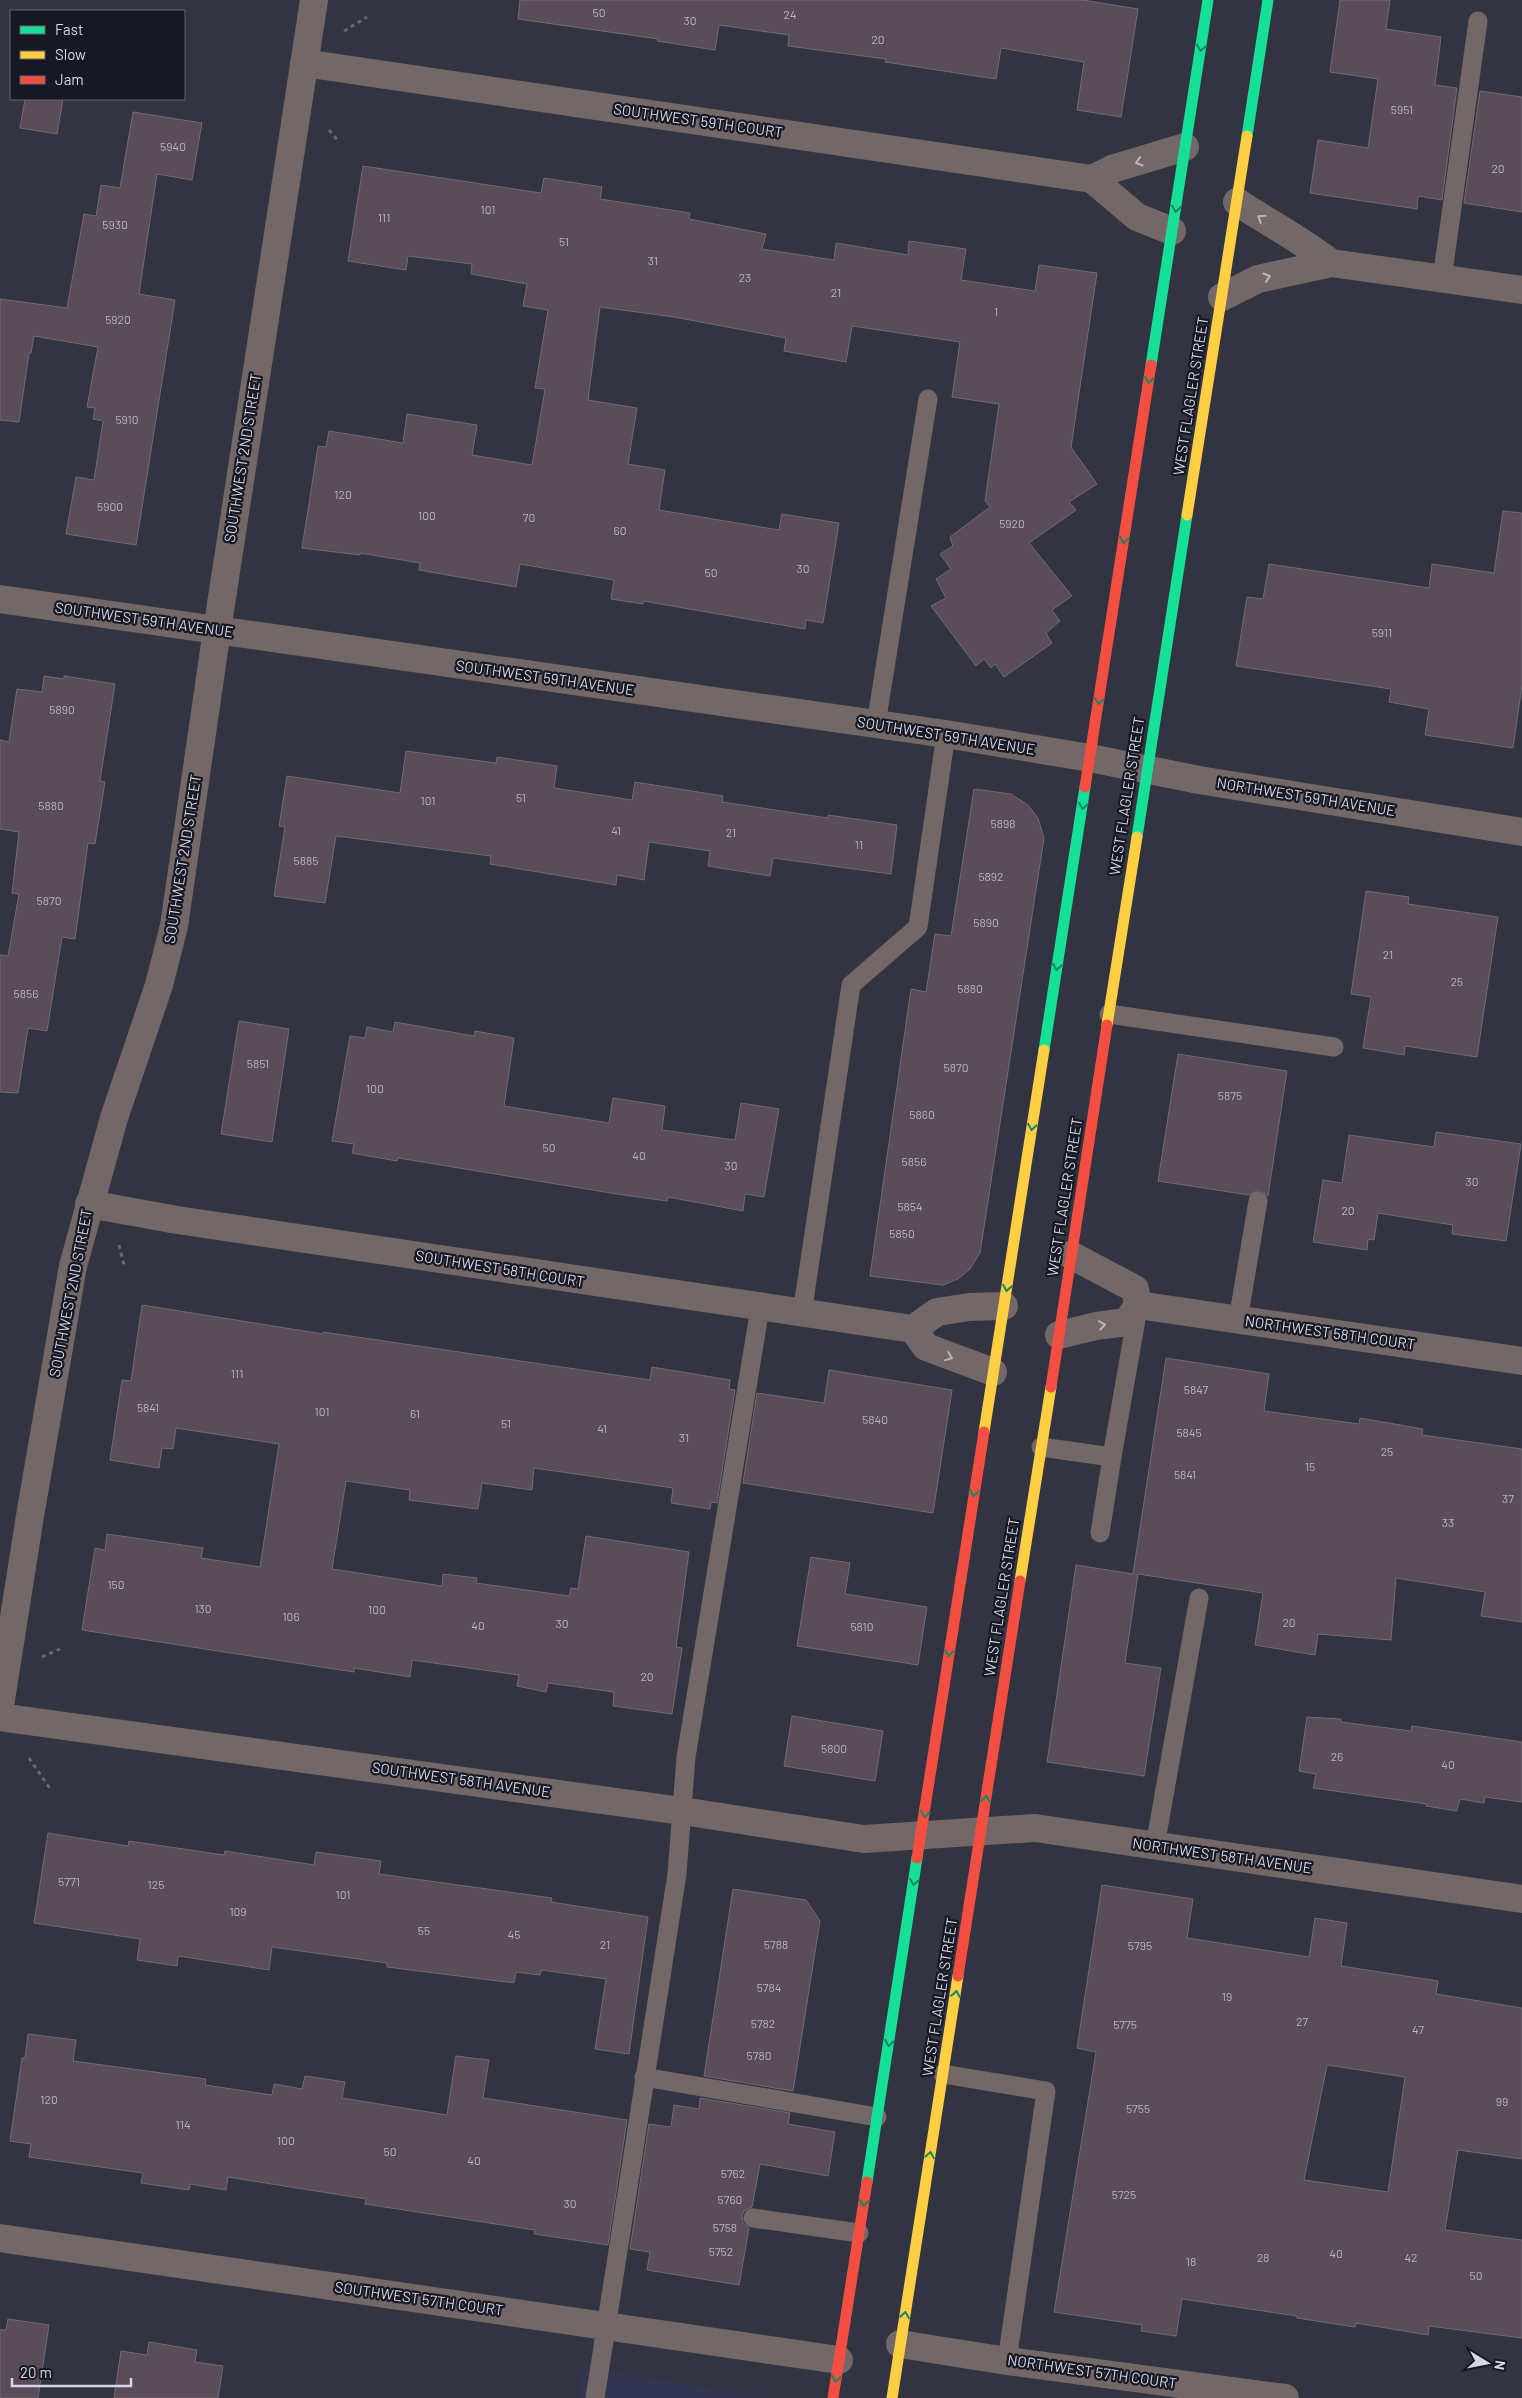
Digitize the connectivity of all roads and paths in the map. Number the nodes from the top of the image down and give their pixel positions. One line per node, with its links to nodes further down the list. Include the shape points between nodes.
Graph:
1 (314, 0): 7 (street, SOUTHWEST 2ND STREET)
2 (1208, 0): 10 (main road, one-way to 10)
3 (1268, 0): 12 (main road, WEST FLAGLER STREET)
4 (367, 17): 6 (path)
5 (1478, 21): 15 (lane)
6 (344, 31)
7 (304, 63): 11 (street, SOUTHWEST 59TH COURT); 20 (street, SOUTHWEST 2ND STREET)
8 (324, 124): 9 (path)
9 (340, 142)
10 (1185, 147): 11 (street, one-way to 11, via 1112,169); 13 (main road, one-way to 13)
11 (1092, 179): 13 (street, via 1137,217)
12 (1237, 202): 14 (street, one-way to 12, via 1307,244); 17 (main road, WEST FLAGLER STREET)
13 (1172, 231): 23 (main road, one-way to 23)
14 (1331, 263): 15 (street); 17 (street, one-way to 14, via 1258,279)
15 (1442, 279): 16 (street)
16 (1522, 290)
17 (1222, 297): 24 (main road, WEST FLAGLER STREET)
18 (928, 399): 21 (lane)
19 (0, 599): 20 (street, SOUTHWEST 59TH AVENUE)
20 (217, 630): 21 (street, SOUTHWEST 59TH AVENUE); 29 (street, SOUTHWEST 2ND STREET, via 168,954)
21 (876, 724): 22 (street, SOUTHWEST 59TH AVENUE)
22 (946, 734): 23 (street, SOUTHWEST 59TH AVENUE); 36 (lane, via 918,927 851,985)
23 (1090, 758): 24 (street, NORTHWEST 59TH AVENUE); 34 (main road, one-way to 34)
24 (1147, 769): 25 (street, NORTHWEST 59TH AVENUE); 26 (main road, WEST FLAGLER STREET)
25 (1522, 832)
26 (1109, 1014): 27 (lane); 31 (main road, WEST FLAGLER STREET)
27 (1334, 1047)
28 (1258, 1201): 37 (lane)
29 (89, 1204): 35 (street, SOUTHWEST 58TH COURT); 48 (street, SOUTHWEST 2ND STREET, via 71,1276)
30 (119, 1242): 32 (path)
31 (1071, 1255): 33 (street, via 1135,1290); 39 (main road, WEST FLAGLER STREET)
32 (124, 1265)
33 (1138, 1305): 37 (street, NORTHWEST 58TH COURT); 39 (street, one-way to 33, via 1127,1322); 43 (lane)
34 (1004, 1306): 38 (street, via 937,1312); 41 (main road)
35 (760, 1308): 36 (street, SOUTHWEST 58TH COURT); 52 (lane, via 686,1758)
36 (802, 1314): 38 (street, SOUTHWEST 58TH COURT)
37 (1238, 1320): 40 (street, NORTHWEST 58TH COURT)
38 (913, 1329): 41 (street, one-way to 41, via 926,1347)
39 (1059, 1335): 42 (main road, WEST FLAGLER STREET)
40 (1522, 1361)
41 (994, 1372): 54 (main road, one-way to 54)
42 (1041, 1447): 43 (lane); 53 (main road, WEST FLAGLER STREET, one-way to 42)
43 (1112, 1457): 44 (lane)
44 (1100, 1532)
45 (1199, 1598): 55 (lane)
46 (60, 1649): 47 (path)
47 (40, 1658)
48 (0, 1706)
49 (0, 1717): 52 (street, SOUTHWEST 58TH AVENUE)
50 (28, 1758): 51 (path)
51 (51, 1790)
52 (682, 1811): 54 (street, SOUTHWEST 58TH AVENUE, via 864,1839); 58 (lane, via 677,1874)
53 (981, 1830): 54 (street, NORTHWEST 58TH AVENUE); 55 (street, NORTHWEST 58TH AVENUE, via 1035,1828); 57 (main road, WEST FLAGLER STREET, one-way to 53)
54 (922, 1834): 59 (main road, one-way to 59)
55 (1155, 1846): 56 (street, NORTHWEST 58TH AVENUE)
56 (1522, 1899)
57 (943, 2074): 64 (main road, WEST FLAGLER STREET, one-way to 57); 66 (lane, via 1046,2091)
58 (644, 2077): 59 (lane); 63 (lane)
59 (877, 2117): 61 (main road, one-way to 61)
60 (753, 2218): 61 (lane)
61 (859, 2233): 65 (main road)
62 (0, 2238): 63 (street, SOUTHWEST 57TH COURT)
63 (607, 2326): 65 (street, SOUTHWEST 57TH COURT); 68 (lane)
64 (900, 2344): 66 (street, NORTHWEST 57TH COURT); 70 (main road, WEST FLAGLER STREET)
65 (839, 2360): 69 (main road, one-way to 69)
66 (1007, 2360): 67 (street, NORTHWEST 57TH COURT)
67 (1275, 2397)
68 (595, 2398)
69 (833, 2398)
70 (892, 2398)

